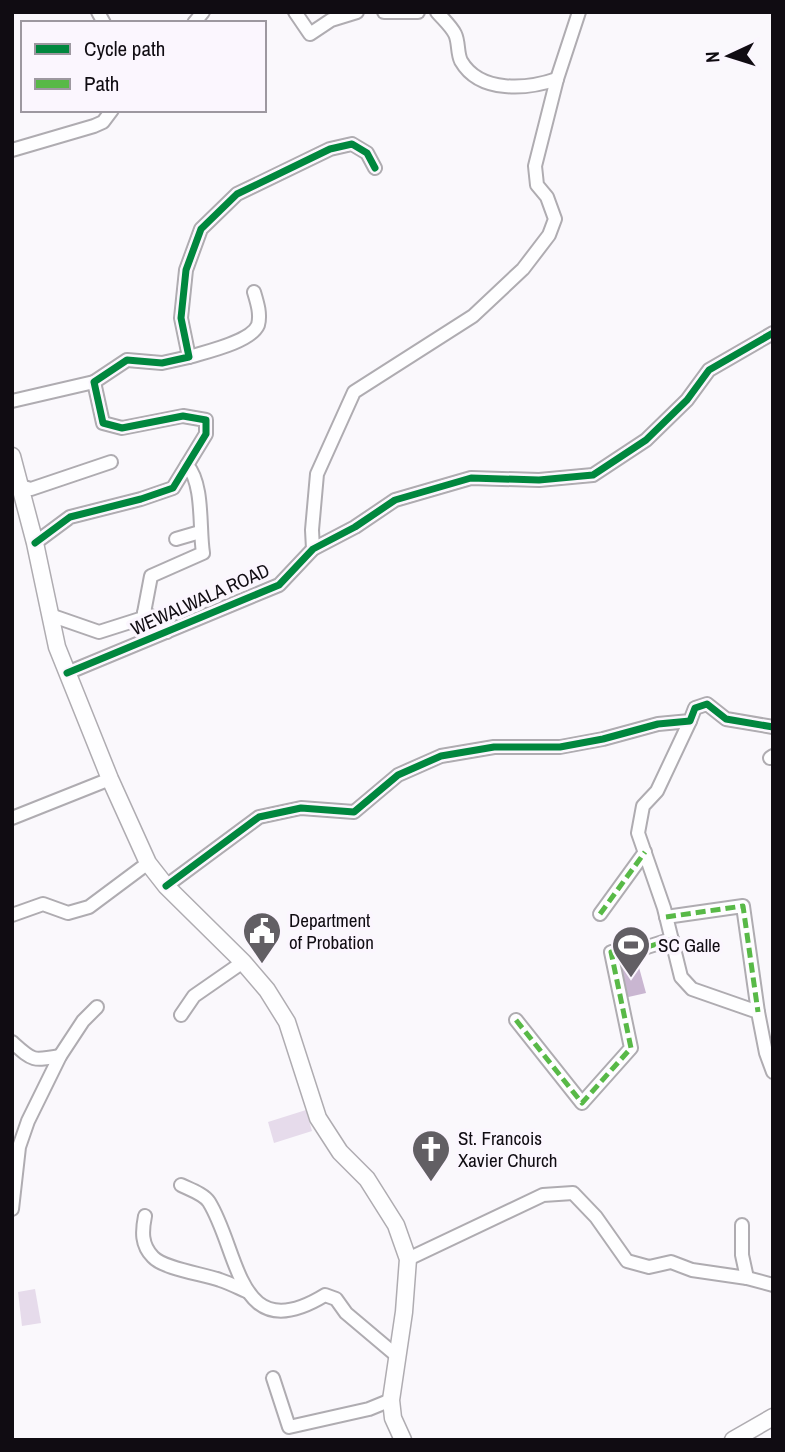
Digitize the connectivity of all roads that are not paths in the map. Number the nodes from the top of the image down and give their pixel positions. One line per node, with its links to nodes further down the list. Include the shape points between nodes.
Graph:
1 (295, 12): 2 (street, via 310,34 331,20)
2 (357, 12)
3 (384, 12): 4 (street)
4 (418, 12)
5 (437, 12): 7 (street, via 455,35 461,60 477,78 503,86 533,87)
6 (579, 12): 7 (street)
7 (558, 79): 23 (street, via 535,166 537,185 555,219 550,235 523,269 473,316 354,392 317,474)
8 (110, 112): 9 (street, via 103,122)
9 (12, 150)
10 (375, 168): 13 (street, via 367,153 352,144 330,149 237,194 201,229 186,270 182,306)
11 (254, 292): 13 (street, via 259,307 257,325 248,337)
12 (773, 333): 23 (street, WEWALWALA ROAD, via 709,370 687,400 646,440 593,475 539,480 471,478 395,500)
13 (189, 357): 14 (street, via 162,363 127,360)
14 (94, 382): 15 (street); 18 (street, via 103,423 122,428 183,416 206,420 206,434)
15 (12, 401)
16 (12, 456): 19 (main road)
17 (111, 461): 19 (street, via 31,489)
18 (187, 465): 20 (street, via 199,496); 22 (street, via 173,488 70,517)
19 (17, 483): 22 (main road)
20 (200, 532): 21 (street); 24 (street, via 203,553 151,576)
21 (176, 539)
22 (35, 542): 25 (main road)
23 (313, 550): 26 (street, WEWALWALA ROAD, via 279,585)
24 (144, 613): 25 (street, via 143,618 99,632); 26 (street, via 162,621)
25 (50, 615): 27 (main road)
26 (167, 632): 27 (street, WEWALWALA ROAD)
27 (67, 673): 30 (main road)
28 (690, 721): 29 (street, via 695,708 707,704 726,719); 32 (street, via 657,790 643,806 638,834); 34 (street, via 560,747 494,747 441,756 398,775 354,812 302,808 260,817)
29 (773, 727)
30 (110, 779): 31 (street); 33 (main road)
31 (12, 818)
32 (645, 852): 35 (street); 37 (street)
33 (148, 863): 34 (main road); 36 (street, via 89,907 68,913 43,904)
34 (166, 886): 39 (main road)
35 (600, 914)
36 (12, 915)
37 (666, 917): 38 (street); 41 (street, via 743,906)
38 (672, 939): 41 (street, via 681,977 692,989); 43 (street, via 611,952 631,1048 582,1103)
39 (243, 962): 42 (street, via 194,996); 51 (main road, via 286,1023 318,1118 340,1152 367,1179 396,1225)
40 (97, 1007): 45 (street)
41 (758, 1012): 46 (street)
42 (181, 1015)
43 (516, 1020)
44 (12, 1042): 45 (street, via 38,1060)
45 (60, 1056): 48 (street, via 19,1147)
46 (773, 1072)
47 (181, 1185): 54 (street, via 208,1199)
48 (12, 1209)
49 (145, 1216): 54 (street, via 144,1243 154,1259)
50 (742, 1225): 52 (street)
51 (408, 1259): 52 (street, via 543,1195 573,1193 627,1261 649,1267 671,1262 692,1270); 55 (main road)
52 (747, 1278): 53 (street)
53 (773, 1284)
54 (246, 1291): 55 (street, via 264,1308 306,1307 324,1295 337,1300)
55 (397, 1356): 57 (main road)
56 (272, 1378): 57 (street, via 289,1427)
57 (391, 1400): 59 (main road, via 393,1419)
58 (773, 1417): 60 (main road)
59 (403, 1440)
60 (733, 1440)

